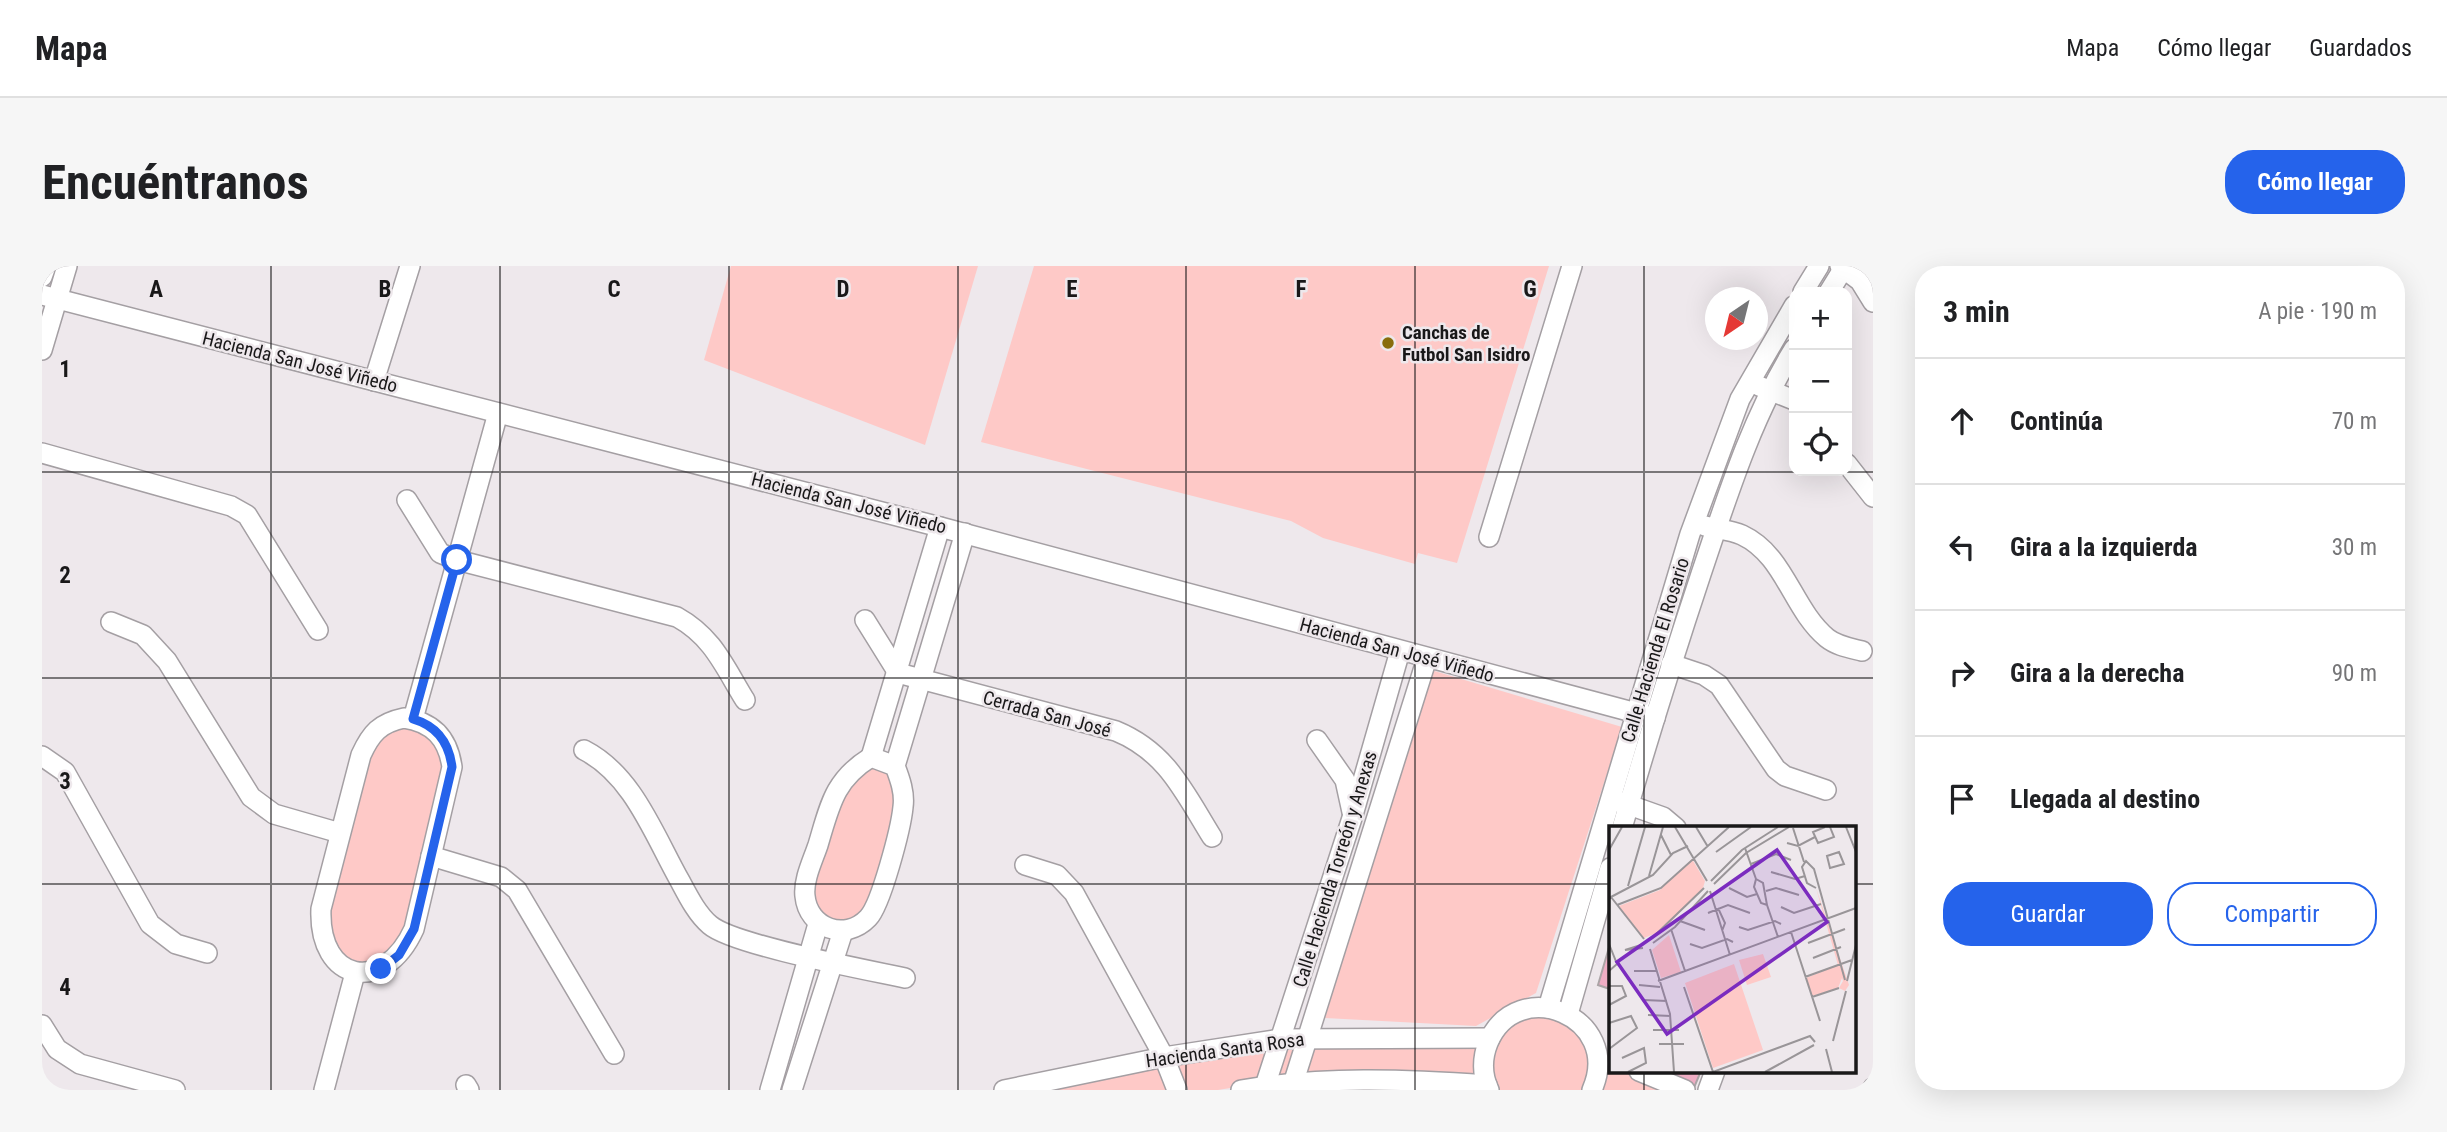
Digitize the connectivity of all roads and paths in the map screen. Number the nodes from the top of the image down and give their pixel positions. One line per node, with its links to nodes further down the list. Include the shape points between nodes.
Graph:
1 (46, 266): 7 (street)
2 (67, 266): 10 (street)
3 (410, 266): 15 (street)
4 (1572, 266): 28 (street)
5 (1819, 266): 8 (street)
6 (1843, 267): 9 (street); 11 (street, via 1860,281)
7 (42, 277)
8 (1806, 287)
9 (1832, 287)
10 (49, 297): 13 (street); 15 (street, Hacienda San José Viñedo)
11 (1873, 302)
12 (1789, 314): 16 (street, Calle Hacienda El Rosario)
13 (42, 350)
14 (1793, 350): 17 (street, Calle Hacienda El Rosario)
15 (374, 381): 19 (street, Hacienda San José Viñedo)
16 (1748, 383): 17 (street); 24 (street, Calle Hacienda El Rosario)
17 (1770, 390): 18 (street); 26 (street, Calle Hacienda El Rosario)
18 (1789, 398)
19 (498, 413): 25 (street, Hacienda San José Viñedo); 29 (street)
20 (42, 453): 32 (street, via 232,506 247,515)
21 (1852, 470): 22 (street)
22 (1873, 497)
23 (407, 500): 29 (street, via 440,553)
24 (1694, 523): 26 (street); 40 (street, Calle Hacienda El Rosario)
25 (940, 527): 27 (street, Hacienda San José Viñedo); 37 (street)
26 (1716, 528): 34 (street, via 1740,534 1774,562 1825,636 1840,646); 36 (street, Calle Hacienda El Rosario)
27 (965, 533): 33 (street, Hacienda San José Viñedo); 38 (street)
28 (1489, 537)
29 (457, 560): 39 (street, via 677,617 710,641); 41 (street)
30 (865, 620): 37 (street)
31 (111, 622): 54 (street, via 143,635 167,661 251,797 274,814)
32 (317, 630)
33 (1400, 651): 35 (street, Hacienda San José Viñedo); 49 (street, Calle Hacienda Torreón y Anexas)
34 (1862, 651)
35 (1427, 658): 40 (street, Hacienda San José Viñedo); 53 (street, Calle Hacienda Torreón y Anexas)
36 (1671, 664): 40 (street, Calle Hacienda El Rosario); 47 (street, via 1719,685 1776,769)
37 (898, 673): 38 (street, Cerrada San José); 45 (street)
38 (920, 680): 46 (street); 56 (street, Cerrada San José, via 1136,740 1165,763)
39 (745, 700)
40 (1646, 715): 48 (street, Calle Hacienda El Rosario)
41 (413, 719): 54 (street, via 393,720 369,735); 57 (street, via 434,729 445,742 452,767)
42 (1317, 740): 49 (street, via 1345,780)
43 (584, 750): 63 (street, via 606,761 624,783 708,924 720,933)
44 (42, 756): 62 (street, via 65,772 150,924 176,944)
45 (872, 757): 46 (street); 60 (street, via 845,777 830,804 804,890 808,910)
46 (895, 766): 61 (street, via 904,806 878,903 867,919)
47 (1826, 790)
48 (1620, 802): 50 (street, Calle Hacienda El Rosario); 51 (street, Calle Hacienda El Rosario); 52 (street, via 1663,817)
49 (1353, 815): 53 (street); 72 (street, Calle Hacienda Torreón y Anexas)
50 (1612, 826)
51 (1622, 826)
52 (1674, 826)
53 (1374, 829): 70 (street, Calle Hacienda Torreón y Anexas)
54 (340, 833): 65 (street, via 320,928 326,950)
55 (1609, 833): 67 (street, Calle Hacienda El Rosario)
56 (1212, 837)
57 (431, 856): 65 (street, via 407,943 381,969); 73 (street, via 501,877 517,890)
58 (1025, 864): 75 (street, via 1045,868 1067,884)
59 (1609, 875): 68 (street)
60 (818, 924): 61 (street); 63 (street)
61 (843, 931): 64 (street)
62 (207, 953)
63 (809, 956): 64 (street); 83 (street)
64 (833, 962): 66 (street); 84 (street)
65 (355, 973): 82 (street)
66 (905, 978)
67 (1548, 1008): 68 (street); 71 (street, via 1527,1009 1508,1017)
68 (1568, 1014): 74 (street)
69 (42, 1025): 81 (street, via 57,1049 80,1064)
70 (1308, 1037): 71 (street, Hacienda Santa Rosa); 72 (street, Hacienda Santa Rosa); 78 (street, Calle Hacienda Torreón y Anexas)
71 (1490, 1038): 80 (street, via 1483,1061)
72 (1281, 1039): 75 (street, Hacienda Santa Rosa); 79 (street, Calle Hacienda Torreón y Anexas)
73 (614, 1054)
74 (1604, 1056): 88 (street)
75 (1164, 1057): 85 (street, Hacienda Santa Rosa); 86 (street)
76 (1641, 1072): 89 (street)
77 (1715, 1072): 90 (street)
78 (1293, 1084): 79 (street); 80 (street, via 1413,1080)
79 (1265, 1086): 87 (street)
80 (1488, 1087)
81 (175, 1090)
82 (324, 1090)
83 (770, 1090)
84 (792, 1090)
85 (1004, 1090)
86 (1177, 1090)
87 (1241, 1090)
88 (1592, 1090)
89 (1685, 1090)
90 (1709, 1090)

